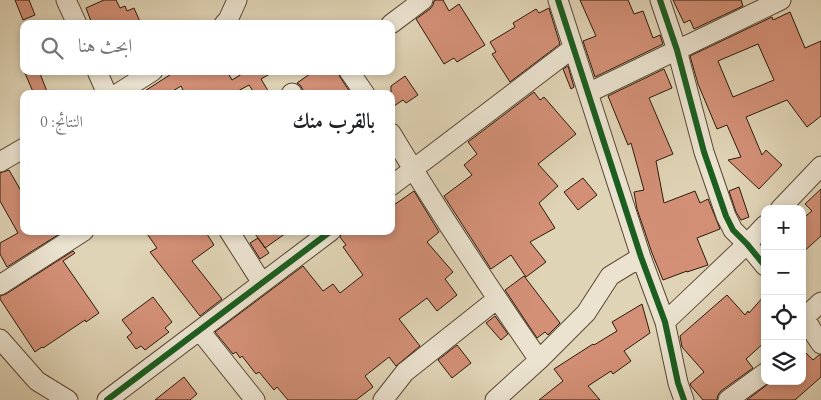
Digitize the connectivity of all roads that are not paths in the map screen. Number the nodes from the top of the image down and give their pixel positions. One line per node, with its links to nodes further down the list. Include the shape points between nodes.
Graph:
1 (66, 0): 7 (street)
2 (236, 0): 8 (street)
3 (423, 0): 9 (street)
4 (558, 0): 10 (street)
5 (660, 0): 11 (street)
6 (781, 0): 11 (street)
7 (75, 20)
8 (228, 20)
9 (395, 21)
10 (573, 48): 18 (street); 23 (street)
11 (676, 50): 18 (street); 30 (street, via 704,152 726,216 733,230)
12 (99, 75): 15 (street)
13 (147, 75): 16 (street)
14 (352, 75): 17 (street)
15 (105, 90)
16 (123, 90)
17 (362, 90)
18 (588, 93): 31 (street)
19 (395, 140): 23 (street)
20 (20, 150): 21 (street)
21 (0, 162)
22 (821, 166): 25 (street)
23 (413, 170): 24 (street); 35 (street)
24 (395, 183)
25 (784, 205)
26 (761, 229): 30 (street)
27 (77, 235): 33 (street)
28 (232, 235): 34 (street)
29 (326, 235): 34 (street)
30 (747, 244): 32 (street); 37 (street)
31 (641, 257): 37 (street); 41 (street, via 610,276 586,313)
32 (761, 261)
33 (3, 277)
34 (262, 283): 39 (street)
35 (496, 299): 41 (street); 46 (street, via 405,372)
36 (821, 302): 38 (street)
37 (665, 322): 48 (street)
38 (809, 329)
39 (200, 331): 44 (street); 45 (street)
40 (0, 339): 43 (street, via 37,381)
41 (539, 360): 47 (street)
42 (761, 376): 49 (street)
43 (68, 400)
44 (107, 400)
45 (255, 400)
46 (383, 400)
47 (495, 400)
48 (684, 400)
49 (728, 400)

